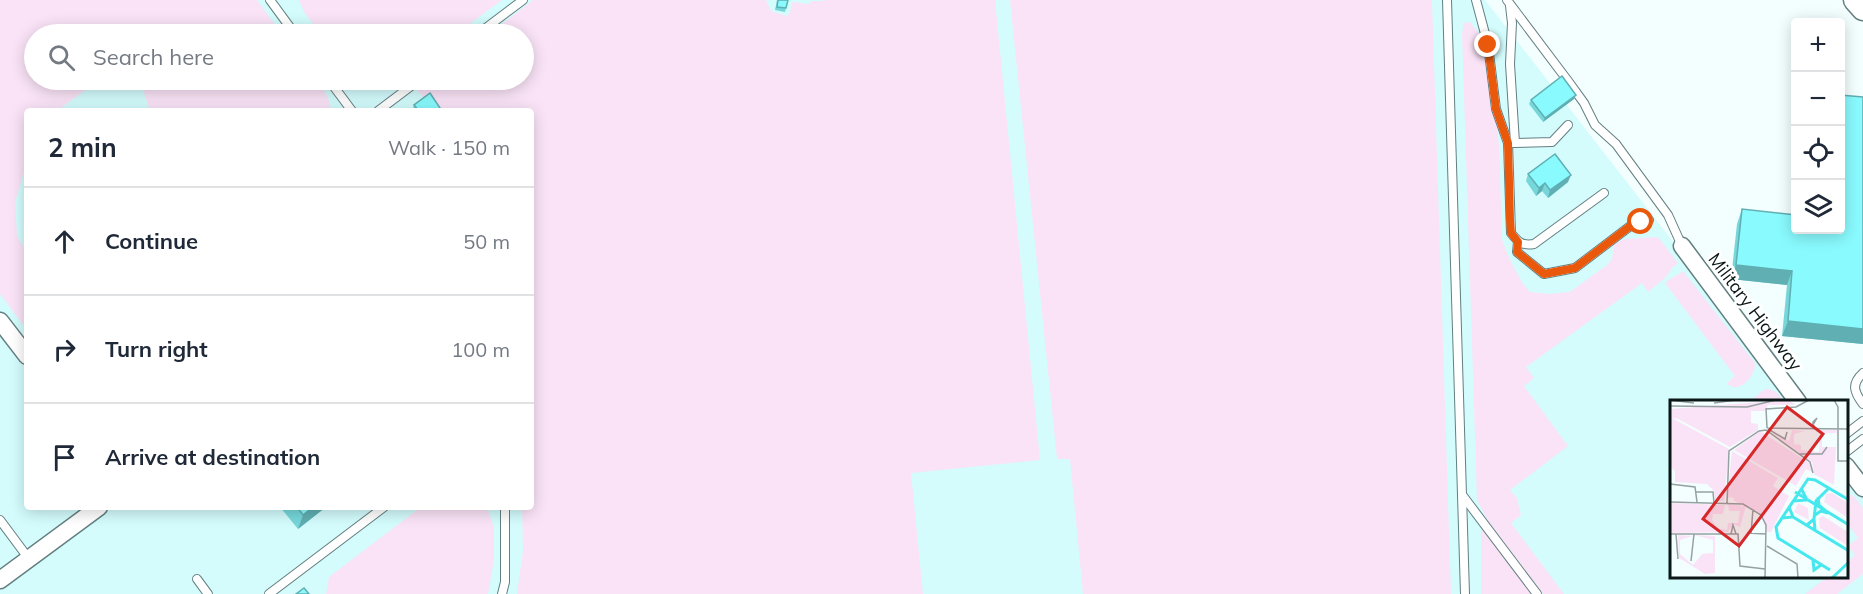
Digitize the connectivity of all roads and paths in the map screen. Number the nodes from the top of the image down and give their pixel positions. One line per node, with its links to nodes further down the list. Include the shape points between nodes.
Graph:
1 (270, 0): 8 (lane)
2 (523, 0): 9 (lane)
3 (1447, 0): 31 (lane)
4 (1476, 0): 15 (lane, via 1488,45 1496,109)
5 (1856, 0): 7 (street)
6 (1508, 2): 15 (lane, via 1512,23); 19 (lane, via 1584,103 1595,125 1616,144 1668,215)
7 (1863, 9)
8 (288, 24)
9 (491, 24)
10 (336, 90): 12 (lane)
11 (406, 90): 13 (lane)
12 (350, 108)
13 (382, 108)
14 (1568, 125): 15 (lane, via 1552,142)
15 (1511, 143): 18 (lane, via 1510,220 1511,233)
16 (1604, 193): 18 (lane, via 1534,244)
17 (1649, 220): 18 (lane, via 1629,227 1575,268 1544,274 1517,252)
18 (1518, 242)
19 (1682, 246): 23 (street, Military Highway)
20 (0, 321): 21 (street)
21 (24, 353)
22 (1863, 373): 24 (lane, via 1854,387)
23 (1797, 400)
24 (1863, 404)
25 (1863, 421): 26 (lane)
26 (1848, 432)
27 (1863, 439): 28 (lane)
28 (1848, 450)
29 (1848, 469): 30 (street)
30 (1863, 488)
31 (1463, 496): 42 (lane); 43 (lane)
32 (95, 510): 36 (street)
33 (380, 510): 40 (lane)
34 (505, 510): 41 (lane, via 506,582)
35 (0, 520): 36 (lane)
36 (29, 559): 38 (street)
37 (197, 579): 39 (lane)
38 (0, 580)
39 (208, 594)
40 (269, 594)
41 (502, 594)
42 (1465, 594)
43 (1537, 594)

